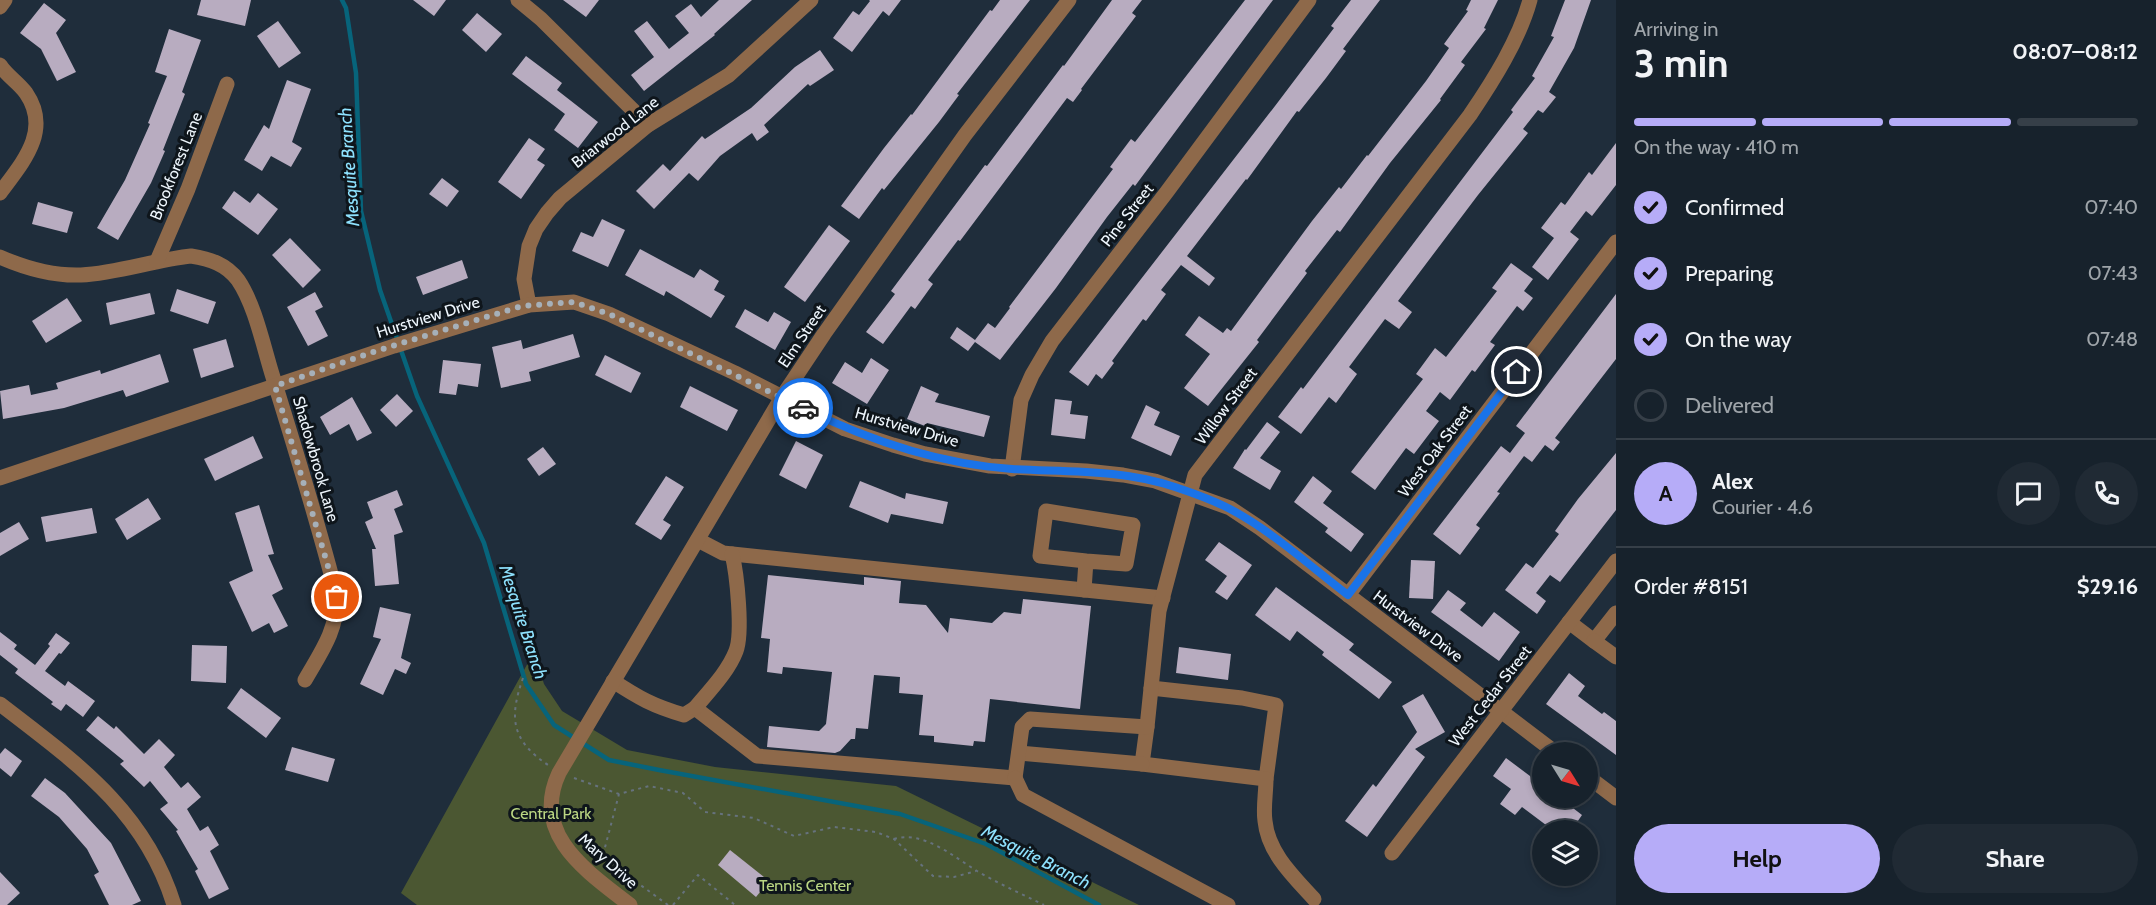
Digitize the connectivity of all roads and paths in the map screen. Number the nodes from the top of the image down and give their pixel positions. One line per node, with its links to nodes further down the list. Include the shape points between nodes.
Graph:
1 (5, 0): 7 (street)
2 (518, 0): 10 (street)
3 (811, 0): 10 (street, Briarwood Lane, via 729,75)
4 (1069, 0): 17 (street, Elm Street, via 965,135)
5 (1309, 0): 18 (street, Pine Street, via 1052,341 1021,400)
6 (1530, 0): 20 (street, Willow Street, via 1488,90 1196,475)
7 (0, 8)
8 (0, 65): 11 (street, via 27,94 36,123 34,142 27,156)
9 (227, 84): 14 (street, Brookforest Lane)
10 (648, 125): 15 (street, Briarwood Lane, via 560,198 536,229 524,279)
11 (0, 193)
12 (1616, 242): 26 (street, West Oak Street)
13 (0, 257): 14 (street, Shadowbrook Lane, via 31,269 82,275)
14 (157, 261): 16 (street, Shadowbrook Lane, via 191,256 209,259 237,279 247,296)
15 (530, 305): 16 (street, Hurstview Drive); 17 (street, Hurstview Drive, via 586,305)
16 (275, 386): 19 (street, Hurstview Drive); 33 (street, Shadowbrook Lane, via 337,597 332,634)
17 (782, 397): 18 (street, Hurstview Drive, via 845,429 893,446); 21 (street, Elm Street)
18 (1012, 469): 20 (street, Hurstview Drive, via 1123,475)
19 (0, 478)
20 (1191, 493): 26 (street, Hurstview Drive, via 1230,508); 27 (street, Willow Street)
21 (698, 540): 22 (street); 34 (street, Elm Street)
22 (732, 554): 25 (street); 37 (street, via 737,578 737,649)
23 (1086, 561): 23 (street, via 1126,564 1133,525 1046,511 1040,556); 25 (street)
24 (1616, 561): 29 (street, West Cedar Street)
25 (1084, 590): 27 (street)
26 (1348, 595): 38 (street, Hurstview Drive)
27 (1163, 598): 35 (street, Willow Street)
28 (1616, 613): 30 (street)
29 (1569, 622): 30 (street); 38 (street, West Cedar Street)
30 (1594, 641): 31 (street)
31 (1616, 657)
32 (522, 678): 43 (path, via 515,701 518,735 530,753)
33 (305, 680)
34 (613, 681): 37 (street, via 642,701 663,709 684,715); 43 (street, Elm Street)
35 (1151, 688): 39 (street, Willow Street); 45 (street, via 1276,705)
36 (0, 704): 55 (street, via 111,795 149,849)
37 (695, 708): 44 (street, via 757,756)
38 (1501, 711): 40 (street, Hurstview Drive); 51 (street, West Cedar Street)
39 (1147, 727): 41 (street, via 1030,719 1022,727); 42 (street, Willow Street)
40 (1542, 742)
41 (1019, 753): 42 (street); 44 (street)
42 (1142, 764): 45 (street)
43 (559, 773): 48 (path); 49 (street, Elm Street)
44 (1015, 778): 60 (street, via 1023,795)
45 (1266, 779): 53 (street, via 1265,823 1271,844)
46 (1598, 783): 47 (street)
47 (1614, 793)
48 (619, 794): 50 (path, via 650,786 683,793 705,812 754,818 794,836 834,827 876,832); 57 (path, via 603,855)
49 (553, 810): 56 (street, Mary Drive, via 559,838 568,851)
50 (894, 839): 52 (path, via 904,836 931,844); 52 (path, via 933,876 954,877)
51 (1392, 853)
52 (976, 871): 59 (path)
53 (1314, 903)
54 (733, 904): 58 (path, via 698,876)
55 (174, 905)
56 (630, 905)
57 (668, 905)
58 (673, 905)
59 (1044, 905)
60 (1228, 905)

